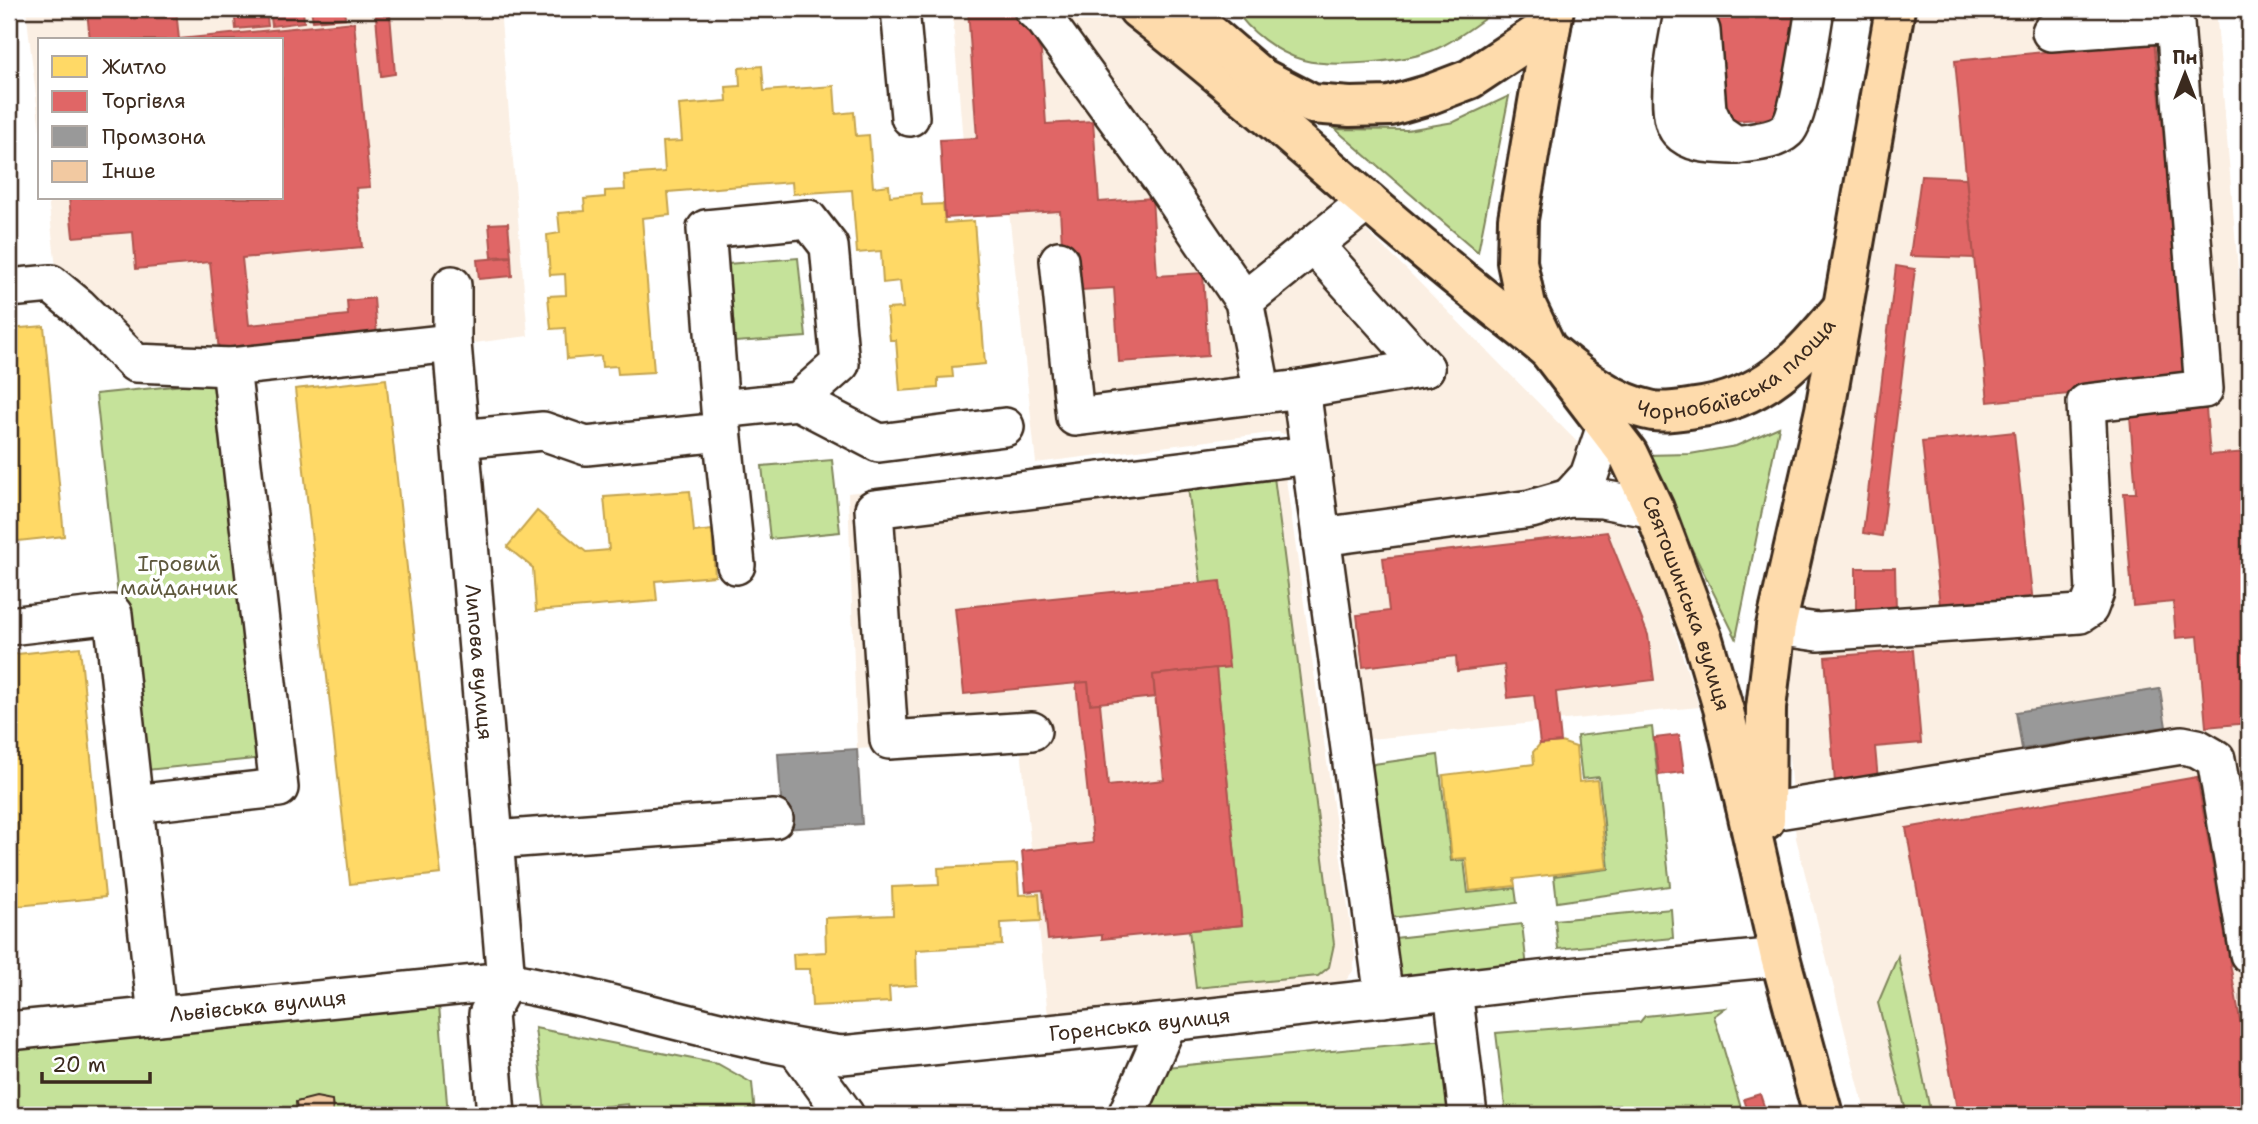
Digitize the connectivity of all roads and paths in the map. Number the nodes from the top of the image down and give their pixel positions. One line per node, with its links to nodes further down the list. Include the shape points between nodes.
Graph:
1 (900, 9): 11 (street)
2 (1033, 9): 18 (street, via 1161,179)
3 (1138, 9): 13 (main road, Чорнобаївська площа)
4 (1194, 9): 9 (main road, Чорнобаївська площа, via 1203,28 1260,77 1312,104 1350,107 1390,106 1470,79)
5 (1684, 9): 12 (street, via 1672,118 1679,132 1699,143)
6 (1691, 9): 12 (street, via 1701,31 1707,110 1717,132)
7 (1815, 9): 12 (street, via 1800,94 1788,128 1774,138)
8 (1895, 9): 19 (main road, Чорнобаївська площа)
9 (1553, 17): 21 (main road, Чорнобаївська площа, via 1518,219 1517,251 1526,305)
10 (2051, 32): 36 (street, via 2175,23 2204,389 2086,403 2095,592 2089,608 2080,614 1818,632)
11 (910, 117)
12 (1736, 145)
13 (1368, 201): 14 (street); 21 (main road, Чорнобаївська площа)
14 (1314, 245): 18 (street); 23 (street, via 1425,368)
15 (1059, 260): 24 (street, via 1075,417)
16 (452, 285): 20 (street, Липова вулиця)
17 (9, 288): 22 (street, via 51,284 135,363)
18 (1244, 301): 24 (street)
19 (1844, 306): 21 (main road, Чорнобаївська площа, via 1777,377 1711,406 1655,412 1620,401); 36 (main road, Святошинська вулиця)
20 (452, 343): 22 (street); 29 (street, Липова вулиця)
21 (1546, 347): 27 (main road, Святошинська вулиця)
22 (231, 367): 38 (street, via 279,788)
23 (1301, 389): 24 (street); 30 (street)
24 (1262, 394)
25 (798, 401): 26 (street); 26 (street, via 840,364 829,246 808,219 706,229); 28 (street, via 879,443)
26 (721, 420): 29 (street, via 586,446 543,431); 34 (street)
27 (1606, 426): 31 (street, via 1589,476); 32 (main road, Святошинська вулиця, via 1628,454)
28 (1004, 427)
29 (460, 439): 41 (street, Липова вулиця)
30 (1310, 455): 33 (street); 37 (street, via 874,509 889,740)
31 (1569, 498): 32 (street); 33 (street, via 1531,509)
32 (1654, 509): 42 (main road, Святошинська вулиця, via 1703,639)
33 (1321, 537): 47 (street)
34 (736, 565)
35 (9, 626): 38 (street, via 113,614)
36 (1776, 626): 39 (main road, Святошинська вулиця, via 1766,708)
37 (1032, 731)
38 (134, 804): 48 (street)
39 (1765, 812): 42 (main road, Святошинська вулиця); 43 (street, via 2182,744 2197,747 2216,759)
40 (774, 820): 41 (street)
41 (494, 841): 45 (street, Липова вулиця)
42 (1765, 888): 44 (main road, Святошинська вулиця)
43 (2249, 954)
44 (1780, 957): 46 (street, Горенська вулиця); 56 (main road, Святошинська вулиця)
45 (506, 981): 48 (street, Львівська вулиця); 51 (street, Горенська вулиця); 52 (street, via 488,1014)
46 (1453, 990): 47 (street, Горенська вулиця); 55 (street)
47 (1384, 998): 49 (street, Горенська вулиця)
48 (157, 1016): 50 (street, Львівська вулиця)
49 (1168, 1022): 51 (street, Горенська вулиця, via 842,1055); 54 (street)
50 (9, 1031)
51 (797, 1049): 53 (street)
52 (496, 1115)
53 (845, 1115)
54 (1127, 1115)
55 (1468, 1115)
56 (1823, 1115)

